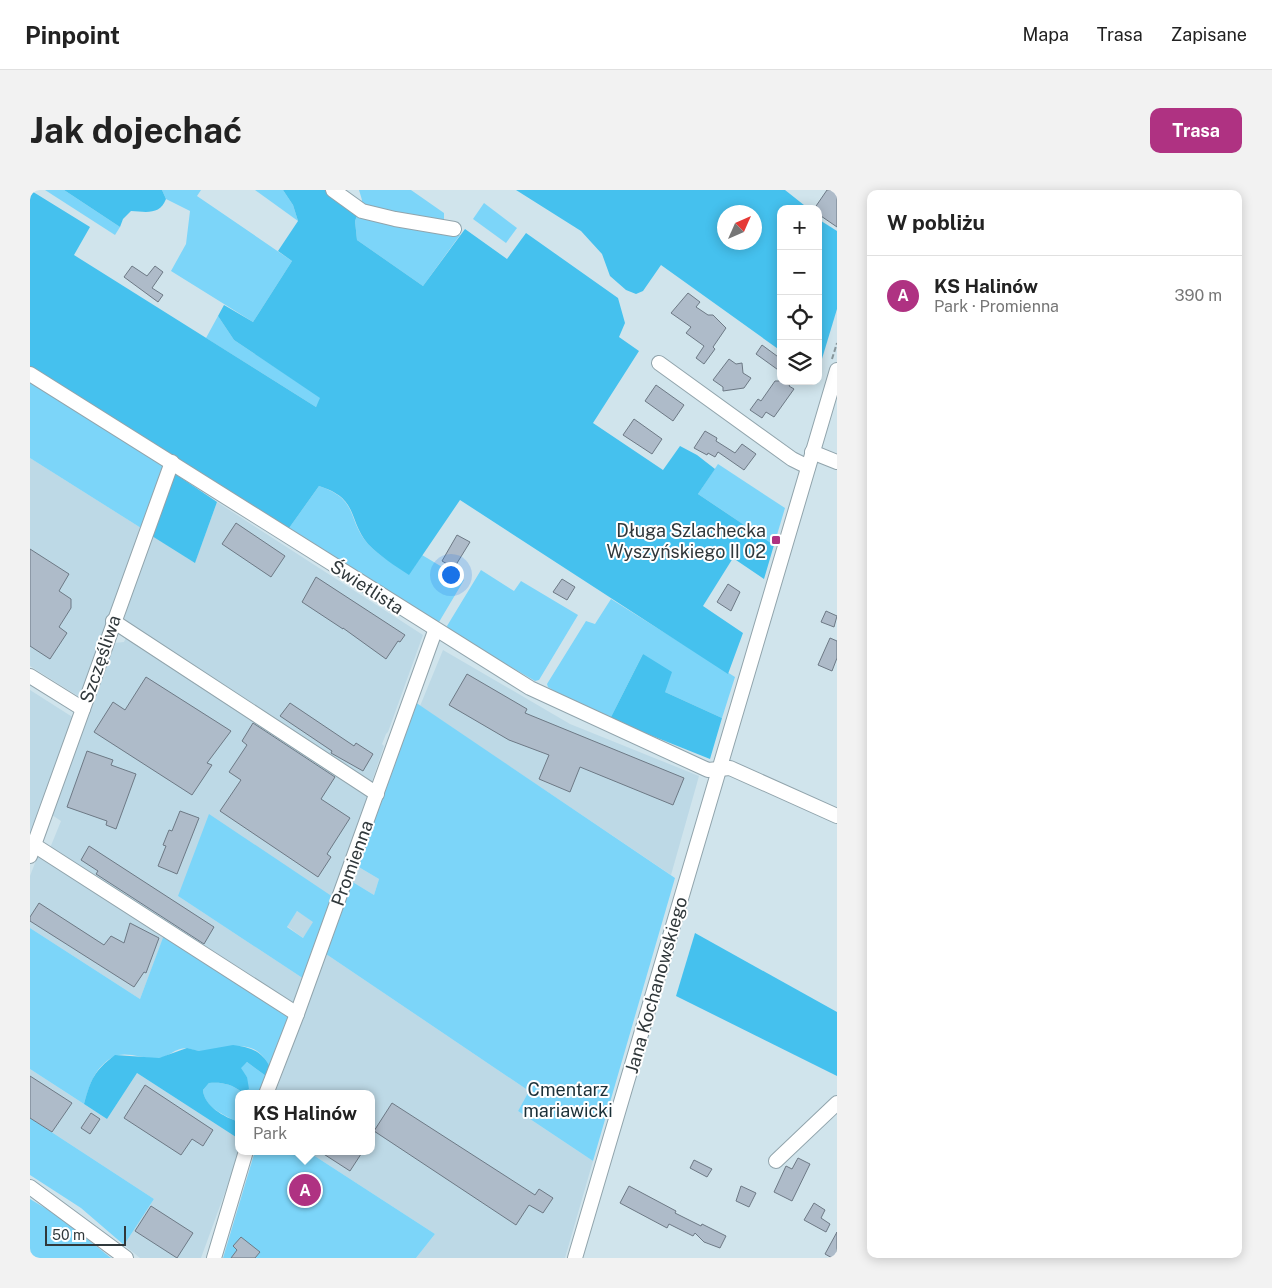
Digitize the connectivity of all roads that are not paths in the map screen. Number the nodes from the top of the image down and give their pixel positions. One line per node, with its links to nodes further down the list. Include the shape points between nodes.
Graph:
1 (333, 190): 2 (street, via 362,211)
2 (454, 229)
3 (659, 363): 9 (street, via 792,459)
4 (837, 370): 6 (street, Jana Kochanowskiego)
5 (30, 374): 7 (street, Świetlista)
6 (812, 452): 8 (street); 9 (street, Jana Kochanowskiego)
7 (172, 462): 10 (street, Szczęśliwa); 11 (street, Świetlista)
8 (837, 462)
9 (808, 467): 14 (street, Jana Kochanowskiego)
10 (113, 621): 13 (street, Szczęśliwa); 15 (street)
11 (436, 631): 14 (street, Świetlista, via 530,688 584,715 708,770); 15 (street, Promienna)
12 (30, 676): 13 (street)
13 (83, 709): 17 (street, Szczęśliwa)
14 (719, 769): 16 (street, Świetlista, via 730,768); 26 (street, Jana Kochanowskiego)
15 (376, 794): 18 (street, Promienna)
16 (837, 816)
17 (32, 850): 18 (street)
18 (298, 1014): 19 (street, Promienna)
19 (268, 1090)
20 (837, 1103): 22 (street)
21 (245, 1155): 25 (street)
22 (776, 1161)
23 (30, 1187): 24 (street)
24 (126, 1258)
25 (214, 1258)
26 (576, 1258)

